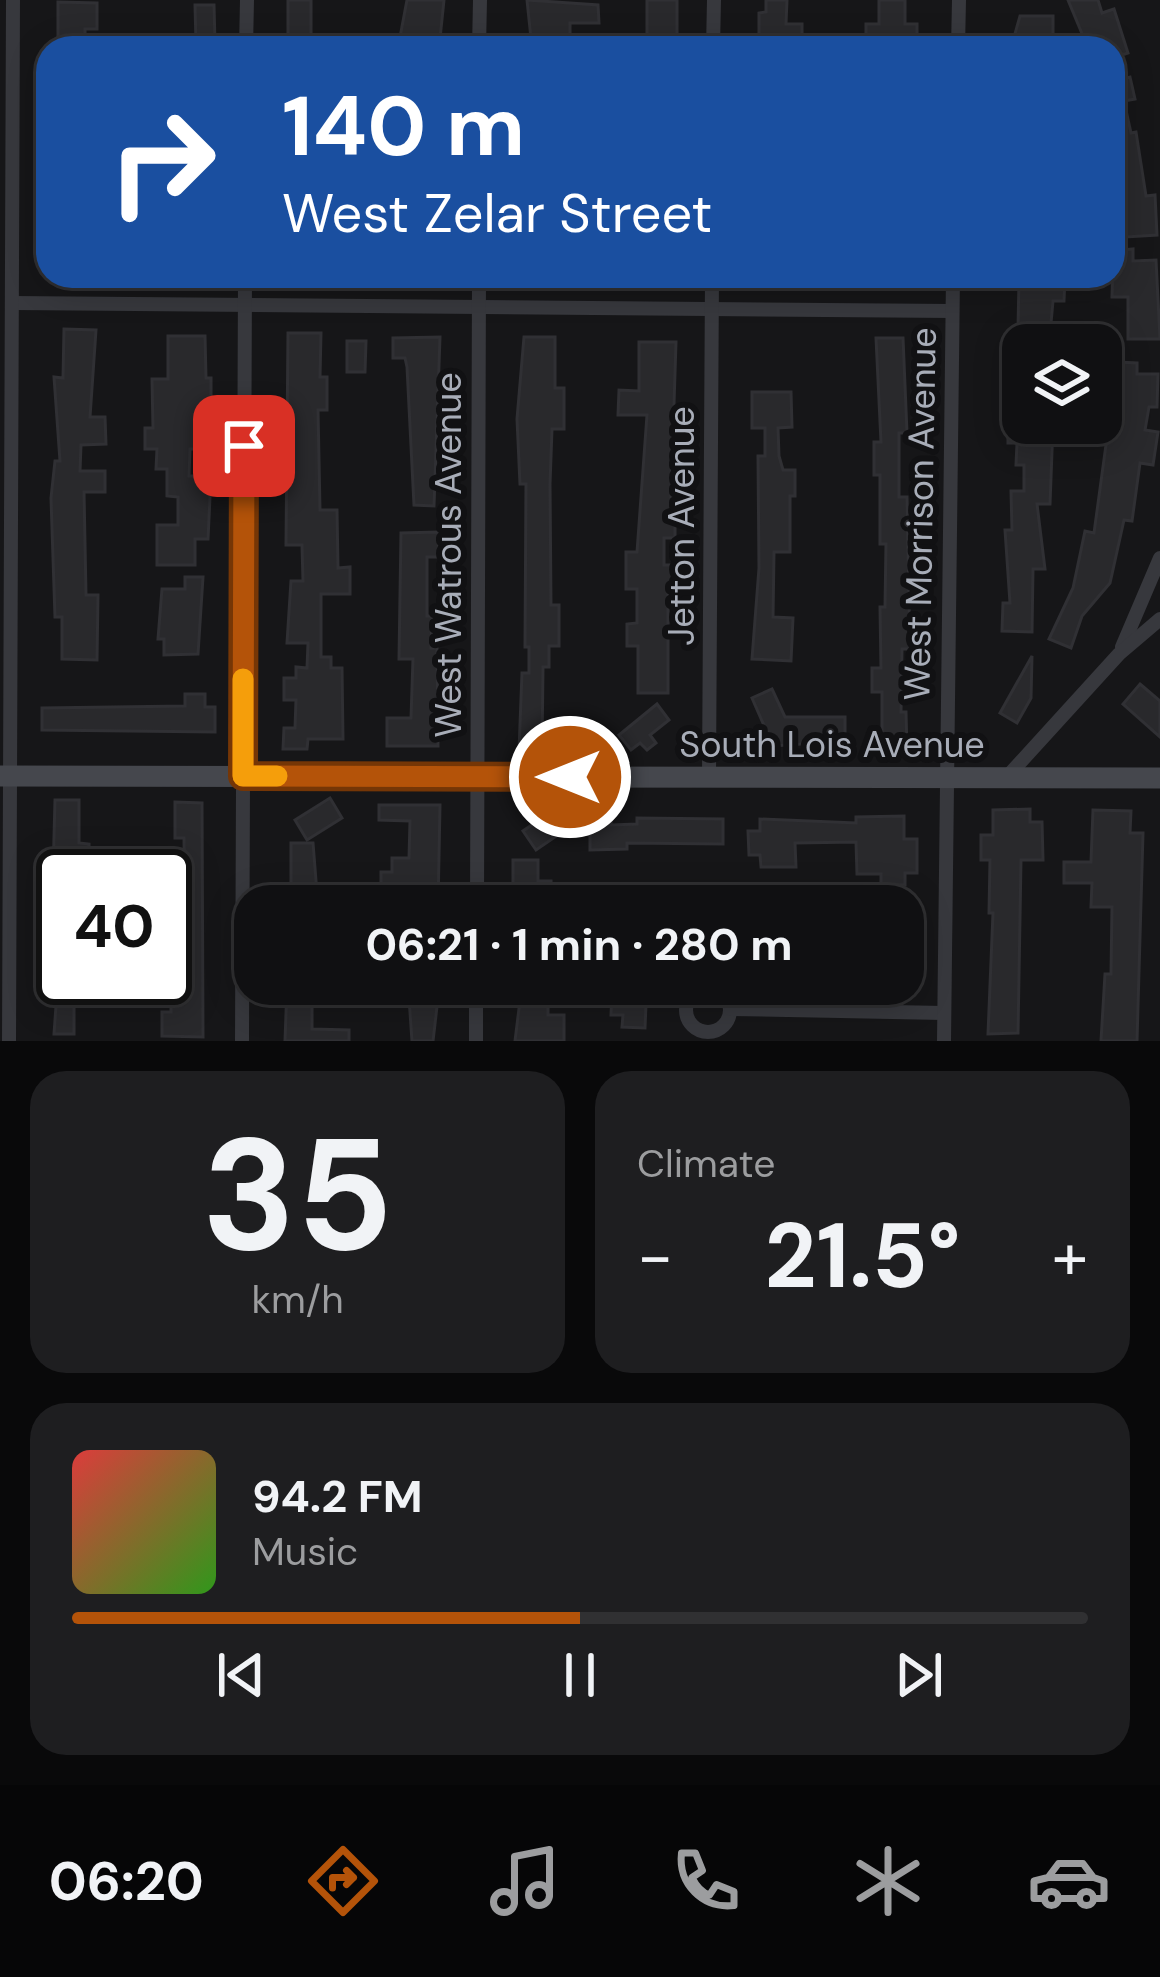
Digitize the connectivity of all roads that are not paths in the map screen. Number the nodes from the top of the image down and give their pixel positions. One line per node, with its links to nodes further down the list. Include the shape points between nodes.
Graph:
1 (13, 0): 14 (street)
2 (247, 0): 6 (street)
3 (479, 0): 7 (street)
4 (714, 0): 8 (street)
5 (959, 0): 9 (street)
6 (246, 36)
7 (479, 36)
8 (713, 36)
9 (958, 36)
10 (245, 288): 15 (street)
11 (478, 288): 16 (street, West Watrous Avenue)
12 (712, 288): 17 (street, Jetton Avenue)
13 (953, 288): 18 (street, West Morrison Avenue)
14 (12, 303): 15 (street); 22 (street)
15 (245, 305): 16 (street); 23 (street)
16 (478, 307): 17 (street); 24 (street, West Watrous Avenue)
17 (712, 309): 18 (street); 25 (street, Jetton Avenue)
18 (952, 311): 26 (street, West Morrison Avenue)
19 (1160, 558): 21 (street)
20 (1160, 619): 21 (street)
21 (1119, 654): 27 (street)
22 (6, 776): 23 (street, South Lois Avenue); 33 (street)
23 (243, 776): 24 (street, South Lois Avenue); 34 (street)
24 (477, 776): 25 (street, South Lois Avenue); 29 (street, West Watrous Avenue)
25 (710, 777): 26 (street, South Lois Avenue)
26 (946, 777): 27 (street, South Lois Avenue); 32 (street, West Morrison Avenue)
27 (1006, 778): 28 (street, South Lois Avenue)
28 (1160, 778)
29 (476, 885)
30 (476, 1005): 35 (street)
31 (731, 1009): 32 (street)
32 (944, 1013): 36 (street, West Morrison Avenue)
33 (9, 1041)
34 (242, 1041)
35 (476, 1041)
36 (944, 1041)

